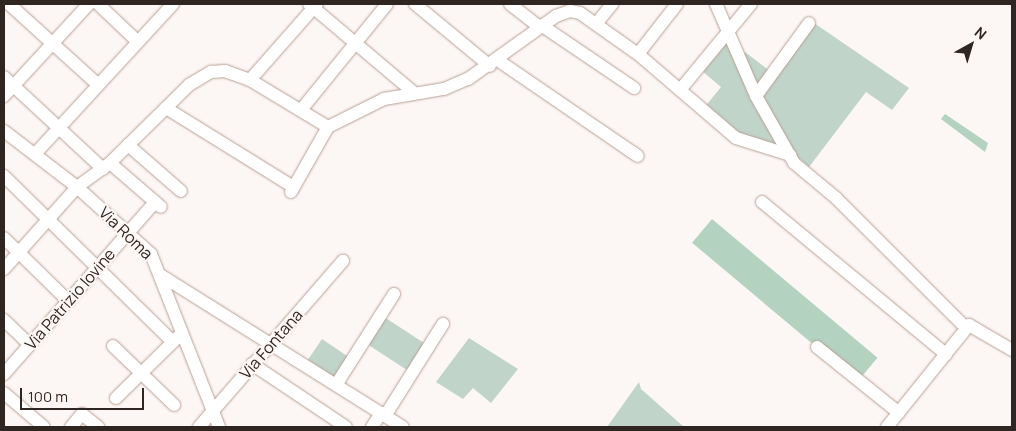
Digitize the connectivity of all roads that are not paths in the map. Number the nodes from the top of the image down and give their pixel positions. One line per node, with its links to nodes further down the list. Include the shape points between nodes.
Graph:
1 (90, 4): 20 (street)
2 (98, 4): 18 (street)
3 (172, 4): 18 (street)
4 (387, 4): 19 (street)
5 (416, 4): 22 (street)
6 (510, 4): 16 (street, via 536,26)
7 (612, 4): 15 (street)
8 (677, 4): 21 (street)
9 (716, 4): 17 (street)
10 (751, 4): 17 (street)
11 (313, 5): 19 (street); 23 (street)
12 (9, 6): 20 (street)
13 (570, 7): 15 (street); 16 (street)
14 (809, 23): 30 (street)
15 (596, 24): 21 (street)
16 (544, 27): 22 (street); 26 (street)
17 (728, 33): 27 (street); 30 (street)
18 (137, 41): 25 (street)
19 (354, 43): 28 (street); 32 (street)
20 (52, 44): 24 (street); 25 (street)
21 (638, 54): 27 (street)
22 (494, 63): 28 (street, via 444,89); 38 (street)
23 (250, 80): 31 (street, via 225,71 211,72 189,84); 32 (street)
24 (8, 81): 29 (street); 33 (street)
25 (96, 83): 33 (street)
26 (634, 88)
27 (680, 90): 39 (street, via 736,138)
28 (413, 92): 34 (street, via 384,100)
29 (4, 96)
30 (756, 96): 39 (street)
31 (166, 108): 34 (street, via 292,189); 36 (street)
32 (301, 110): 34 (street)
33 (60, 126): 37 (street); 40 (street)
34 (328, 128)
35 (4, 131): 37 (street, Via Roma)
36 (128, 145): 40 (street); 43 (street)
37 (35, 154): 42 (street, Via Roma)
38 (638, 156)
39 (790, 156): 57 (street)
40 (107, 166): 42 (street); 46 (street, Via Patrizio Iovine, via 158,205)
41 (4, 176): 45 (street)
42 (77, 187): 45 (street); 46 (street, Via Roma)
43 (181, 191)
44 (762, 202): 65 (street)
45 (48, 219): 48 (street); 51 (street)
46 (129, 232): 51 (street, Via Patrizio Iovine); 52 (street, Via Roma, via 151,254)
47 (4, 238): 48 (street)
48 (18, 253): 50 (street); 54 (street)
49 (342, 261): 60 (street, Via Fontana)
50 (4, 269)
51 (96, 269): 54 (street, Via Patrizio Iovine); 59 (street)
52 (162, 276): 58 (street, Via Roma); 60 (street)
53 (394, 294): 69 (street)
54 (68, 301): 61 (street, Via Patrizio Iovine)
55 (4, 320): 61 (street)
56 (443, 324): 75 (street)
57 (968, 326): 64 (street); 65 (street)
58 (183, 332): 59 (street); 73 (street, Via Roma)
59 (173, 342): 67 (street)
60 (272, 342): 66 (street, Via Fontana); 69 (street)
61 (30, 345): 68 (street, Via Patrizio Iovine)
62 (114, 346): 67 (street)
63 (818, 347): 74 (street)
64 (1012, 350)
65 (946, 354): 74 (street)
66 (252, 364): 73 (street, Via Fontana); 81 (street)
67 (141, 373): 71 (street); 72 (street)
68 (4, 374)
69 (336, 384): 75 (street)
70 (4, 393): 76 (street)
71 (116, 398)
72 (174, 405)
73 (212, 412): 79 (street, Via Fontana); 80 (street, Via Roma)
74 (898, 413): 84 (street)
75 (383, 414): 82 (street); 83 (street)
76 (44, 427)
77 (71, 427): 78 (street, via 82,414)
78 (98, 427)
79 (200, 427)
80 (221, 427)
81 (346, 427)
82 (372, 427)
83 (403, 427)
84 (887, 427)

